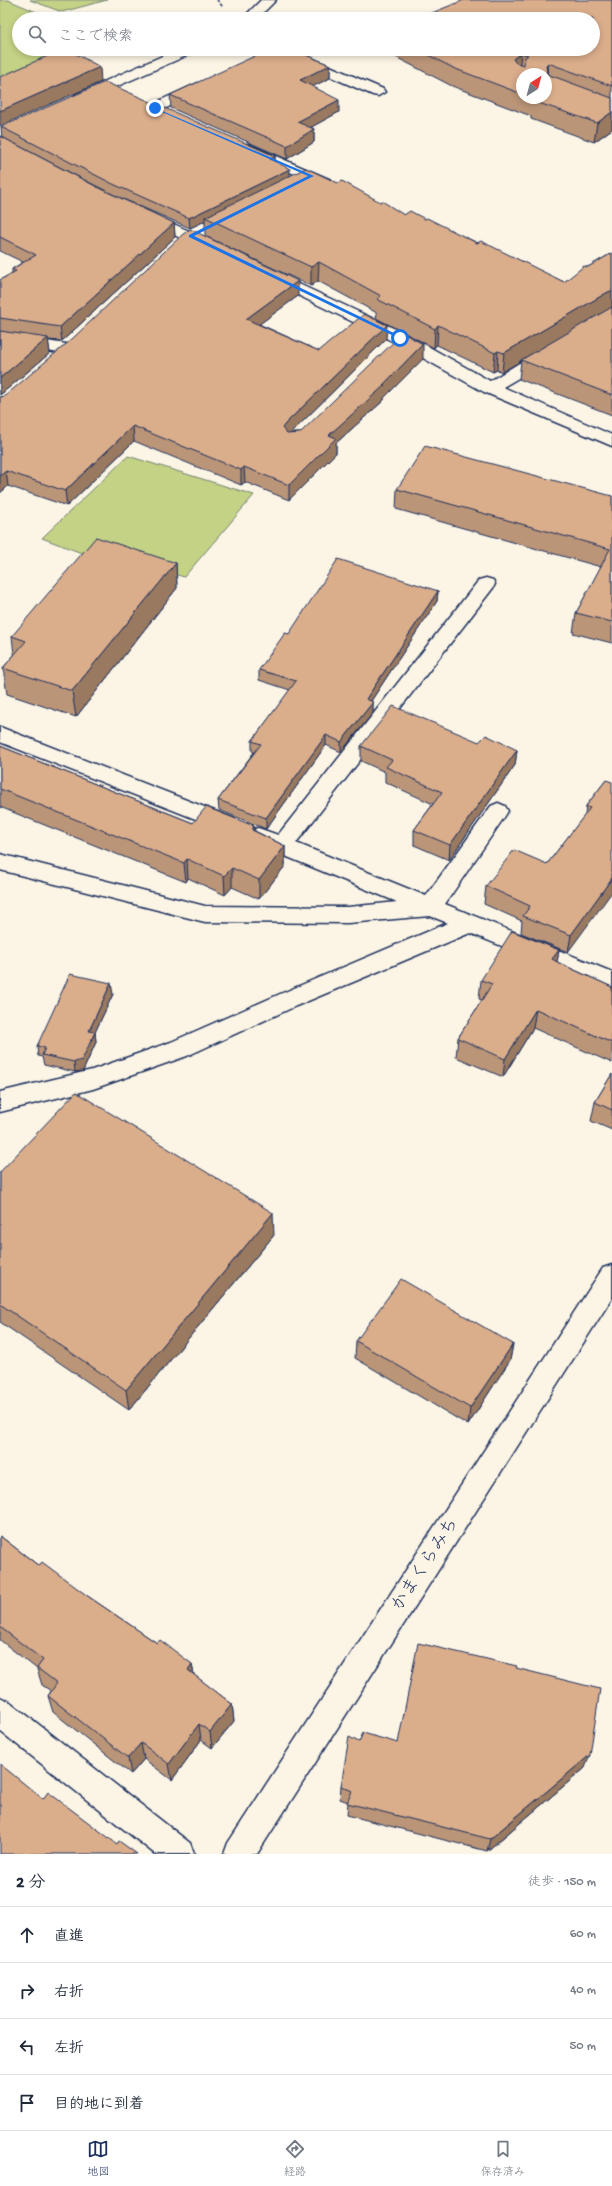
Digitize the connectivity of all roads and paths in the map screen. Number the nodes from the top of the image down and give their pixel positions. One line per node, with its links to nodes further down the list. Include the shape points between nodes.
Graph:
1 (269, 0): 2 (street)
2 (256, 12)
3 (174, 56): 6 (street)
4 (294, 56): 7 (street)
5 (210, 82): 11 (street)
6 (106, 86): 8 (street); 10 (street)
7 (378, 92)
8 (127, 95)
9 (141, 101): 11 (street)
10 (70, 102)
11 (155, 108): 12 (street)
12 (176, 117)
13 (231, 141): 14 (street)
14 (312, 176): 15 (street); 16 (street)
15 (297, 183)
16 (341, 189)
17 (135, 211): 19 (street)
18 (206, 229): 19 (street)
19 (190, 236): 20 (street); 21 (street)
20 (176, 245)
21 (225, 253)
22 (260, 270): 26 (street, via 395,344)
23 (0, 339): 25 (street, via 72,343)
24 (558, 348): 26 (street)
25 (48, 364)
26 (490, 388): 27 (street)
27 (612, 441)
28 (486, 584): 31 (street)
29 (0, 734): 31 (street)
30 (498, 810): 33 (street)
31 (282, 845): 33 (street)
32 (0, 862): 33 (street, via 205,914 340,915)
33 (430, 908): 34 (street)
34 (468, 924): 35 (street); 36 (street, via 288,1000 179,1050 93,1079)
35 (612, 982)
36 (0, 1102)
37 (612, 1276): 40 (street, かまくらみち)
38 (0, 1712): 39 (street)
39 (179, 1854)
40 (239, 1854)

